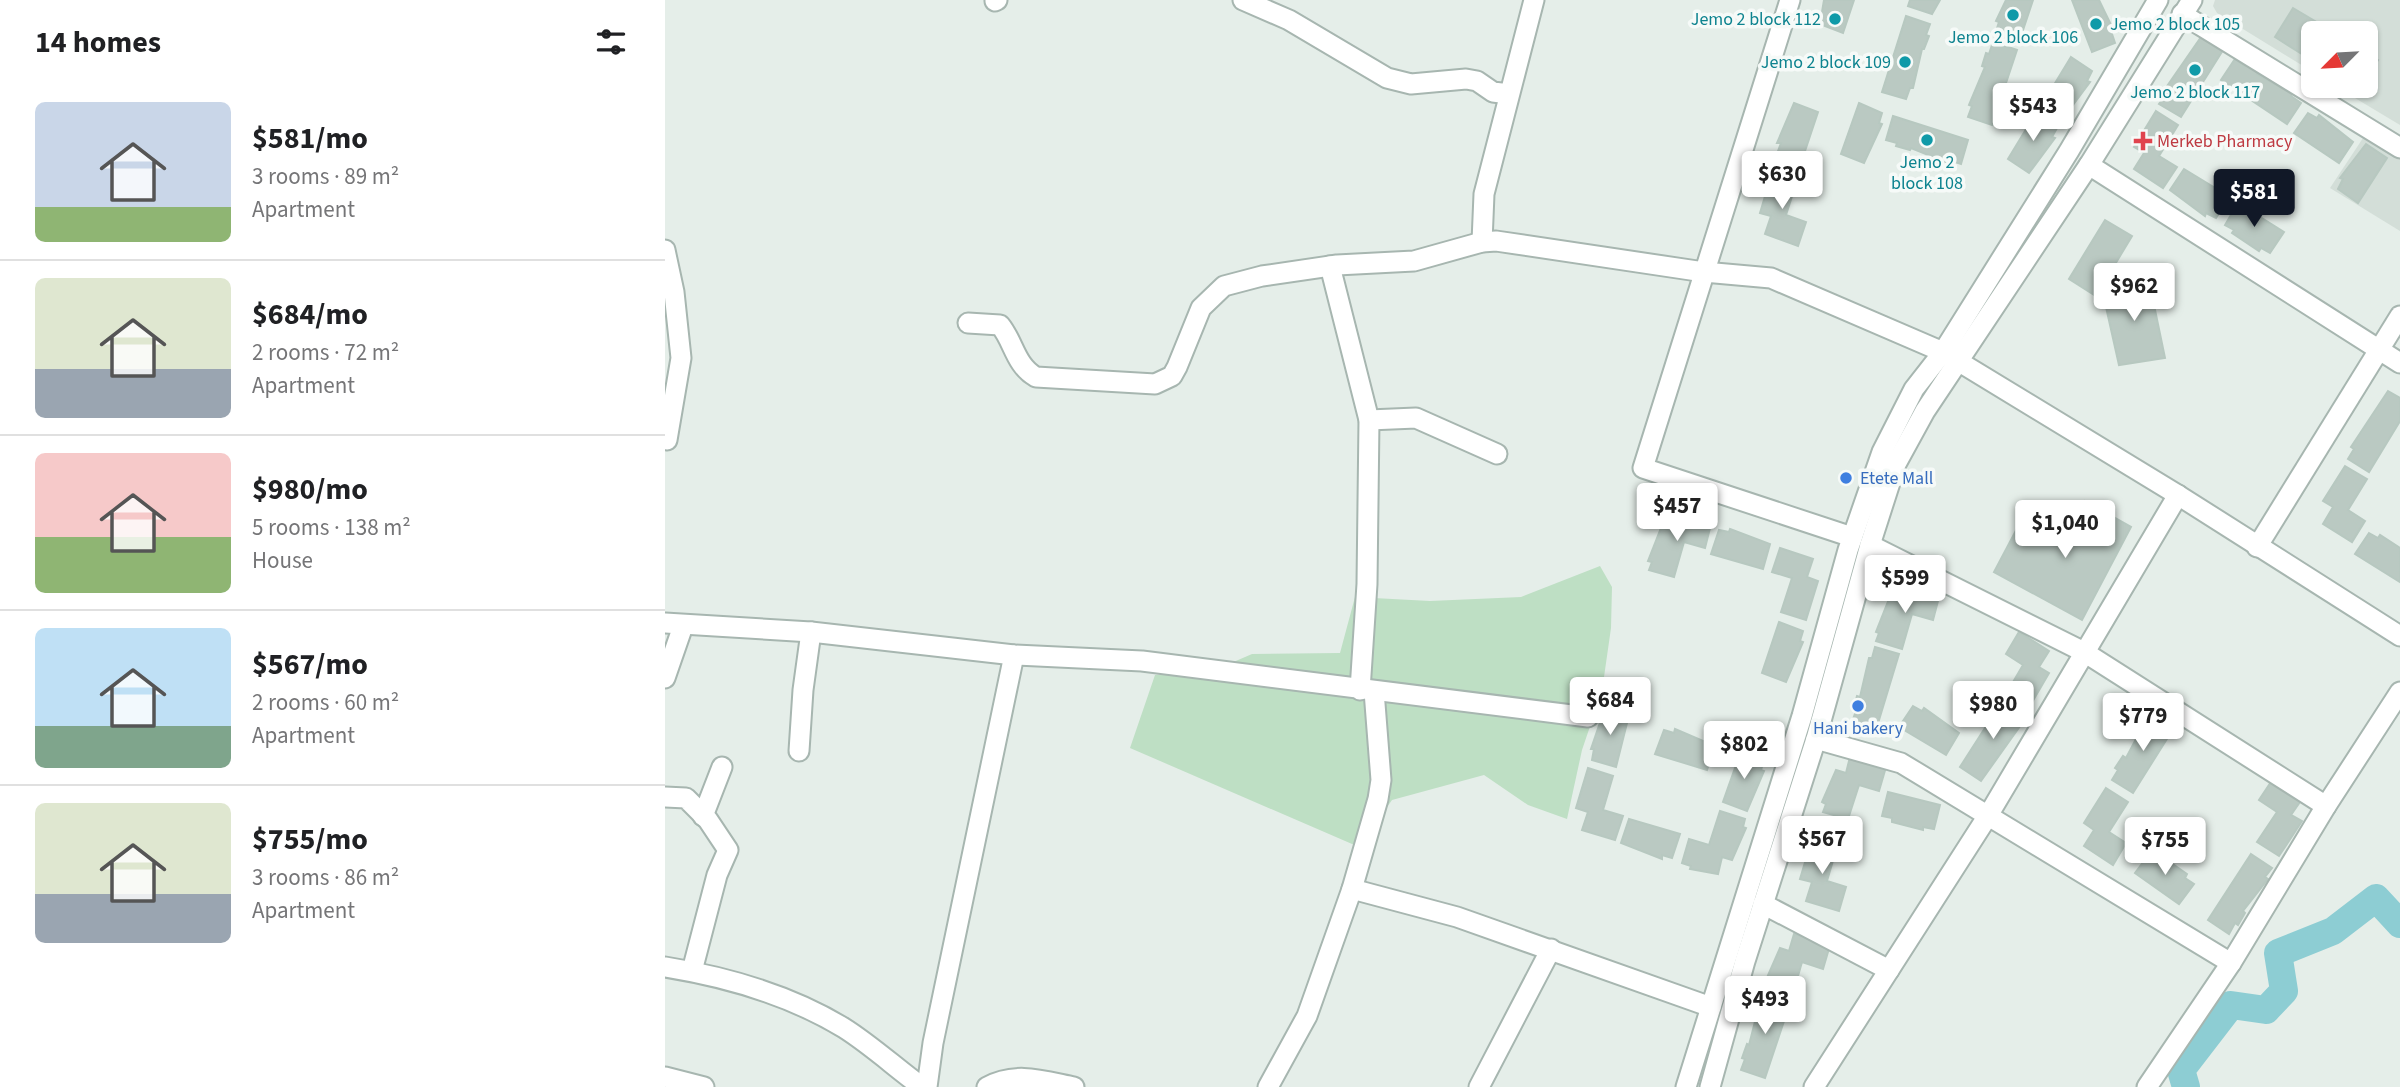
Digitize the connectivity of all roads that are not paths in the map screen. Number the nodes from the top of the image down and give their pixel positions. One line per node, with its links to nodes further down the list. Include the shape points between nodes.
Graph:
1 (1243, 0): 6 (street, via 1289,20 1387,78 1411,84 1466,79)
2 (1534, 0): 6 (street)
3 (1790, 0): 12 (street)
4 (2158, 0): 16 (street)
5 (2187, 7): 7 (street); 8 (street)
6 (1509, 94): 9 (street, via 1484,194)
7 (2400, 148)
8 (2089, 165): 15 (street); 16 (street)
9 (1482, 242): 11 (street, via 1414,261); 12 (street, via 1602,254)
10 (665, 250): 19 (street, via 681,358)
11 (1330, 266): 14 (street, via 1224,286 1201,307 1172,376 1155,384 1036,377 1025,371 1000,325); 18 (street)
12 (1704, 272): 16 (street, via 1771,278); 22 (street, via 1643,468)
13 (2400, 316): 15 (street)
14 (968, 323)
15 (2379, 350): 17 (street); 23 (street)
16 (1950, 358): 21 (street); 22 (street, via 1914,389 1898,418 1882,452)
17 (2400, 363)
18 (1369, 420): 20 (street, via 1416,418); 30 (street)
19 (666, 444)
20 (1497, 454)
21 (2178, 495): 23 (street); 27 (street)
22 (1861, 541): 27 (street); 33 (street); 43 (street, via 1802,716)
23 (2257, 547): 26 (street)
24 (674, 624): 25 (street); 29 (street)
25 (811, 632): 28 (street); 34 (street)
26 (2400, 636)
27 (2084, 652): 37 (street); 38 (street)
28 (1014, 654): 30 (street, via 1142,661); 52 (street)
29 (665, 678)
30 (1367, 691): 32 (street); 40 (street, via 1381,780)
31 (2400, 692): 37 (street)
32 (1588, 717)
33 (1816, 739): 38 (street, via 1901,762); 41 (street)
34 (799, 751)
35 (722, 767): 39 (street)
36 (665, 797): 39 (street, via 686,799)
37 (2326, 806): 44 (street)
38 (1989, 814): 44 (street); 46 (street)
39 (703, 816): 47 (street, via 728,850 716,875)
40 (1352, 889): 42 (street); 55 (street, via 1307,1016)
41 (1763, 904): 43 (street); 46 (street)
42 (1551, 949): 48 (street); 56 (street)
43 (1736, 958): 48 (street); 50 (street)
44 (2231, 963): 59 (street)
45 (665, 967): 47 (street)
46 (1889, 970): 58 (street)
47 (692, 971): 52 (street, via 777,995 844,1028)
48 (1711, 1007): 57 (street)
49 (665, 1077): 51 (street)
50 (1715, 1085)
51 (704, 1087)
52 (924, 1087)
53 (987, 1087): 54 (street, via 1023,1077)
54 (1074, 1087)
55 (1268, 1087)
56 (1479, 1087)
57 (1686, 1087)
58 (1814, 1087)
59 (2147, 1087)

